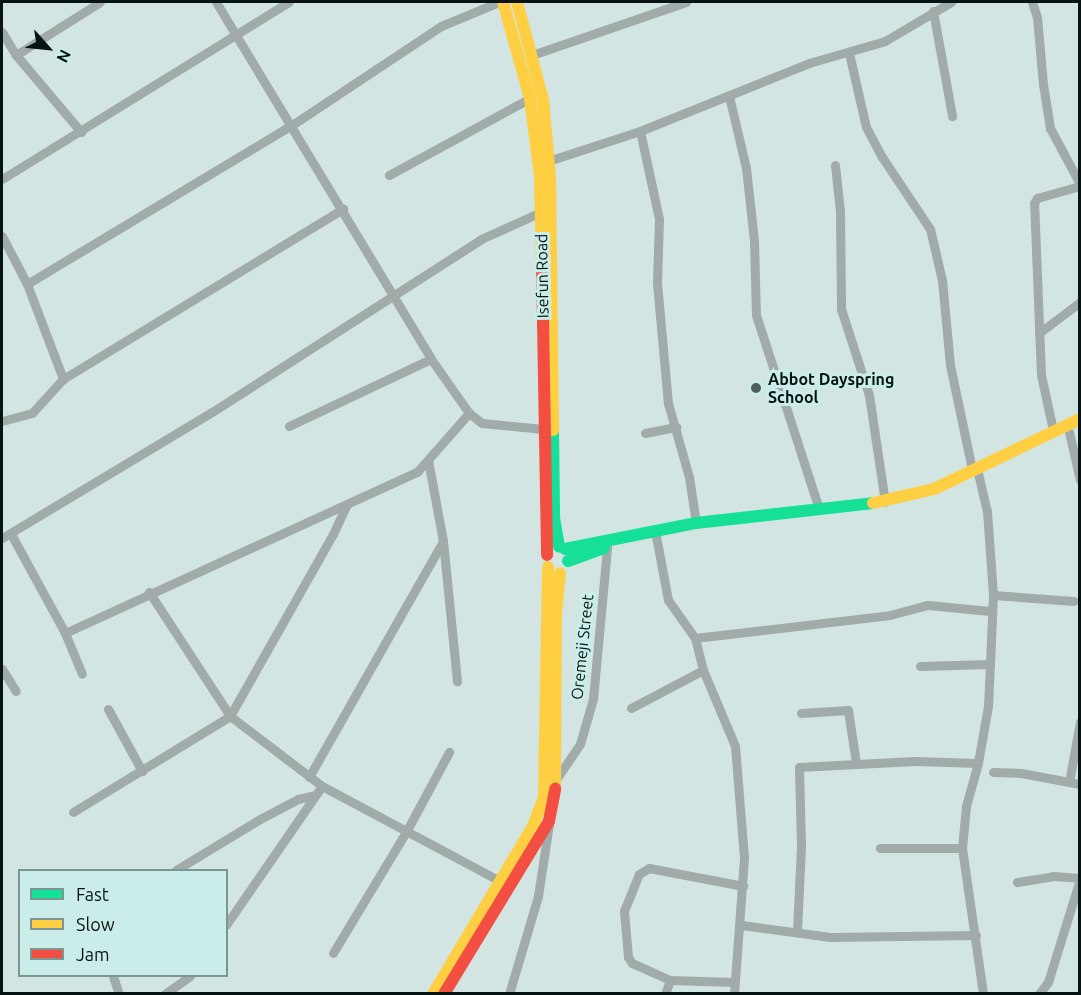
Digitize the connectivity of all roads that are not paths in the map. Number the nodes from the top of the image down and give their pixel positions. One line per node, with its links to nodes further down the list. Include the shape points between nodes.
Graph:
1 (100, 2): 13 (street)
2 (216, 2): 11 (street)
3 (289, 2): 11 (street)
4 (501, 2): 16 (street, Isefun Road); 18 (street, via 441,26)
5 (517, 2): 14 (street, Isefun Road)
6 (686, 2): 14 (street)
7 (951, 2): 9 (street)
8 (1032, 2): 25 (street, via 1038,17 1050,128)
9 (933, 11): 12 (street, via 885,41); 17 (street)
10 (2, 32): 13 (street)
11 (237, 35): 18 (street); 20 (street)
12 (849, 53): 15 (street, via 809,63); 45 (street, via 866,127 930,229 942,280 950,365)
13 (16, 54): 20 (street)
14 (532, 55): 21 (street, Isefun Road, via 543,100)
15 (729, 96): 19 (street); 49 (street, via 746,168 754,240 756,315)
16 (531, 98): 21 (street, Isefun Road); 23 (street)
17 (952, 116)
18 (292, 125): 26 (street); 29 (street)
19 (640, 131): 21 (street); 39 (street, via 659,219 657,283 668,403)
20 (81, 132): 24 (street)
21 (544, 162): 27 (street, Isefun Road); 56 (street, Isefun Road, via 553,267 554,518)
22 (835, 165): 47 (street, via 840,211 840,309 869,395)
23 (389, 175)
24 (2, 178)
25 (1080, 185): 32 (street, via 1034,201)
26 (343, 209): 30 (street); 34 (street)
27 (541, 212): 30 (street, via 481,239); 40 (street, Isefun Road)
28 (2, 236): 29 (street)
29 (27, 284): 34 (street)
30 (394, 293): 33 (street); 51 (street, via 212,412)
31 (1080, 302): 32 (street)
32 (1039, 333): 41 (street, via 1041,375)
33 (431, 359): 35 (street); 38 (street)
34 (63, 379): 37 (street, via 32,413)
35 (469, 413): 40 (street, via 482,423); 44 (street)
36 (1080, 419): 41 (street)
37 (2, 422)
38 (289, 426)
39 (676, 427): 43 (street); 50 (street)
40 (544, 429): 57 (street, Isefun Road)
41 (1053, 430): 45 (street)
42 (1074, 430): 45 (street); 46 (street)
43 (645, 433)
44 (428, 460): 48 (street, via 417,472); 54 (street)
45 (975, 471): 47 (street, via 934,489); 52 (street, via 933,497 880,508); 60 (street, via 987,511)
46 (1080, 480)
47 (885, 502): 49 (street)
48 (347, 504): 59 (street); 75 (street)
49 (819, 509): 50 (street)
50 (696, 523): 56 (street)
51 (11, 534): 53 (street); 63 (street)
52 (656, 536): 55 (street); 64 (street, via 668,600)
53 (2, 538)
54 (442, 541): 70 (street); 82 (street)
55 (607, 547): 56 (street); 83 (street, Oremeji Street, via 593,699 580,744)
56 (564, 553): 57 (street); 58 (street, via 567,569)
57 (548, 561): 58 (street, via 553,572); 95 (street, Isefun Road, via 544,797 533,826)
58 (560, 573): 83 (street, via 556,614)
59 (149, 592): 63 (street); 75 (street)
60 (993, 595): 61 (street); 62 (street)
61 (1074, 601)
62 (990, 611): 64 (street, via 928,605 890,615); 65 (street)
63 (65, 633): 69 (street)
64 (695, 638): 68 (street)
65 (990, 664): 66 (street); 79 (street, via 988,706)
66 (920, 666)
67 (2, 669): 71 (street)
68 (703, 670): 72 (street); 97 (street, via 735,746)
69 (82, 674)
70 (457, 681)
71 (16, 691)
72 (631, 708)
73 (108, 710): 80 (street)
74 (801, 713): 78 (street, via 848,710)
75 (230, 716): 80 (street); 82 (street)
76 (1080, 722): 84 (street)
77 (449, 752): 90 (street)
78 (856, 763): 79 (street); 100 (street, via 799,767)
79 (978, 763): 92 (street, via 966,806)
80 (142, 771): 88 (street)
81 (993, 772): 84 (street)
82 (309, 777): 86 (street)
83 (557, 779): 89 (street)
84 (1069, 782): 85 (street)
85 (1080, 784)
86 (322, 786): 87 (street); 90 (street)
87 (316, 795): 93 (street, via 298,799 260,819); 98 (street)
88 (73, 812)
89 (549, 821): 110 (street); 111 (street, via 538,896)
90 (406, 832): 95 (street); 102 (street)
91 (879, 848): 92 (street)
92 (962, 848): 101 (street)
93 (179, 869)
94 (1080, 879): 96 (street, via 1053,876); 115 (street, via 1048,982)
95 (500, 881): 109 (street, Isefun Road)
96 (1017, 882)
97 (743, 886): 99 (street); 105 (street, via 649,868 639,874 624,911 628,957 641,968)
98 (228, 922)
99 (741, 925): 100 (street); 106 (street)
100 (797, 931): 101 (street, via 830,937)
101 (976, 935): 114 (street)
102 (333, 953)
103 (114, 977): 107 (street)
104 (187, 977): 108 (street)
105 (670, 980): 106 (street); 112 (street)
106 (734, 982): 113 (street)
107 (119, 993)
108 (165, 993)
109 (433, 993)
110 (444, 993)
111 (509, 993)
112 (664, 993)
113 (734, 993)
114 (983, 993)
115 (1039, 993)

